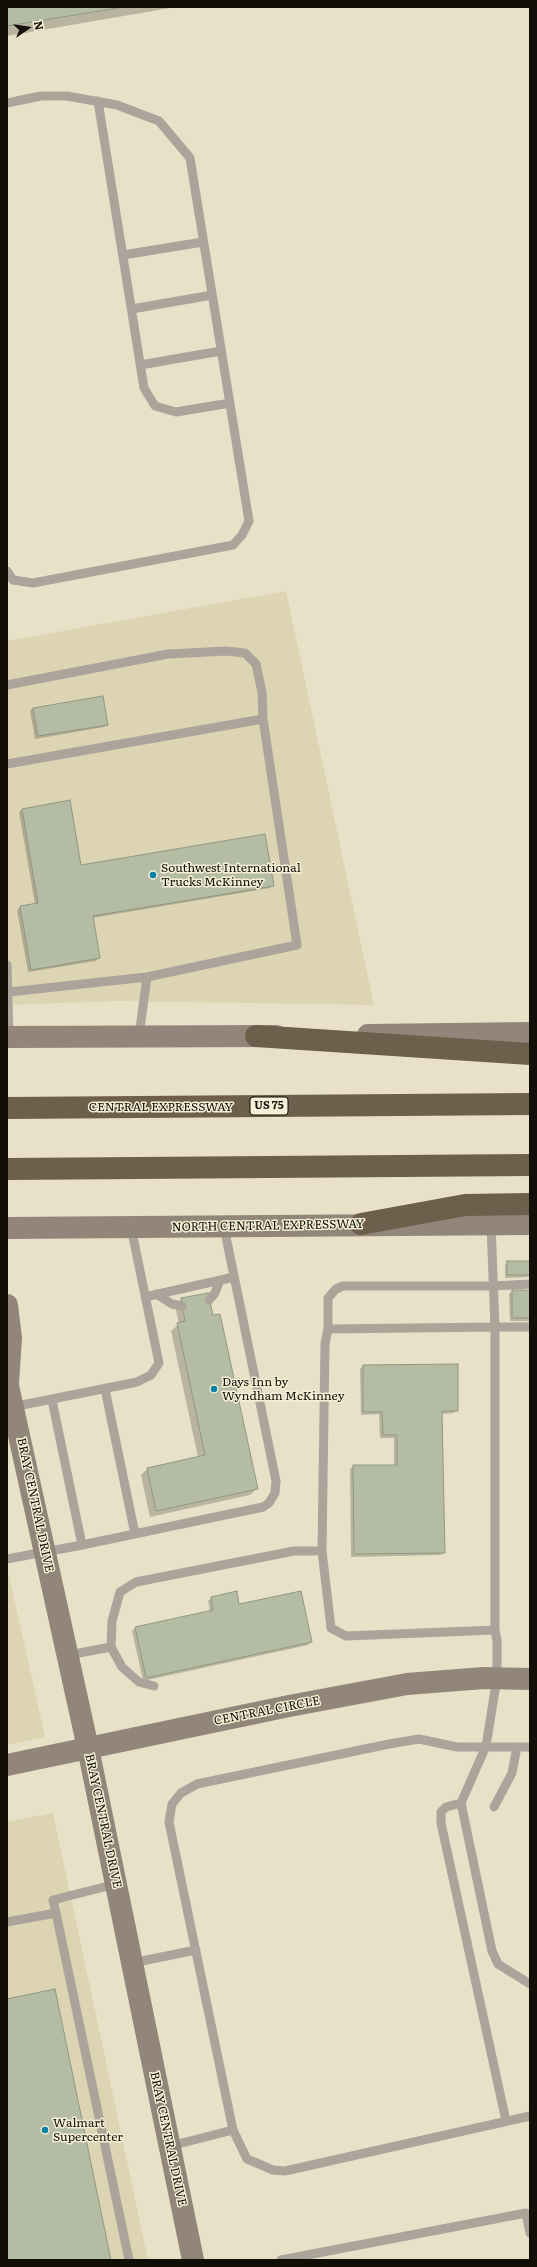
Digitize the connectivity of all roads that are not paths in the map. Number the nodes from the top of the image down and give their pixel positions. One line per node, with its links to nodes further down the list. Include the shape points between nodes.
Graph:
1 (98, 101): 2 (lane, via 67,96 41,96); 3 (lane, via 117,105 159,121 190,158); 4 (lane)
2 (7, 103)
3 (203, 242): 4 (lane); 5 (lane)
4 (123, 255): 6 (lane)
5 (212, 295): 6 (lane); 7 (lane)
6 (132, 309): 8 (lane)
7 (221, 351): 8 (lane); 9 (lane)
8 (140, 365): 9 (lane, via 144,388 155,406 176,412)
9 (230, 403): 10 (lane, via 249,521 233,545 34,583 13,580)
10 (7, 571)
11 (7, 685): 12 (lane, via 168,654 226,651 245,653 256,664 262,692)
12 (263, 719): 13 (lane); 15 (lane, via 297,946)
13 (7, 764)
14 (7, 965): 16 (lane)
15 (147, 977): 16 (lane); 20 (lane)
16 (9, 992): 19 (lane)
17 (530, 1033): 18 (street)
18 (256, 1036): 20 (street); 21 (highway)
19 (8, 1037): 20 (street)
20 (139, 1038)
21 (530, 1054)
22 (530, 1104): 23 (highway, CENTRAL EXPRESSWAY / US 75)
23 (7, 1108)
24 (530, 1165): 25 (highway)
25 (7, 1169)
26 (530, 1204): 27 (highway, via 465,1205)
27 (361, 1224): 28 (street, NORTH CENTRAL EXPRESSWAY); 31 (street, NORTH CENTRAL EXPRESSWAY)
28 (491, 1224): 29 (street, NORTH CENTRAL EXPRESSWAY); 36 (lane)
29 (530, 1224)
30 (131, 1227): 31 (street, NORTH CENTRAL EXPRESSWAY); 32 (street, NORTH CENTRAL EXPRESSWAY); 38 (lane)
31 (224, 1227): 33 (lane)
32 (7, 1228)
33 (234, 1276): 34 (lane); 49 (lane, via 276,1481 275,1493 263,1507)
34 (220, 1280): 37 (lane); 39 (lane)
35 (530, 1284): 36 (lane)
36 (493, 1286): 42 (lane); 44 (lane, via 343,1286 336,1289 328,1298)
37 (156, 1294): 38 (lane); 41 (lane, via 172,1304)
38 (145, 1296): 46 (lane, via 159,1363 151,1375 137,1382)
39 (209, 1300)
40 (7, 1305): 45 (street, BRAY CENTRAL DRIVE, via 10,1338)
41 (182, 1306)
42 (495, 1327): 43 (lane); 44 (lane); 54 (lane)
43 (530, 1327)
44 (328, 1329): 51 (lane, via 325,1344)
45 (8, 1382): 48 (street, BRAY CENTRAL DRIVE)
46 (105, 1389): 47 (lane); 49 (lane)
47 (52, 1400): 48 (lane); 50 (lane)
48 (10, 1408): 52 (street, BRAY CENTRAL DRIVE)
49 (135, 1534): 50 (lane)
50 (82, 1545): 52 (lane)
51 (322, 1551): 54 (lane, via 331,1628 346,1636); 55 (lane, via 294,1551 136,1582 120,1592 112,1621)
52 (45, 1553): 53 (lane); 56 (street, BRAY CENTRAL DRIVE)
53 (7, 1559)
54 (495, 1630): 57 (lane)
55 (111, 1647): 56 (lane); 59 (lane, via 122,1667 139,1682)
56 (68, 1655): 63 (street, BRAY CENTRAL DRIVE)
57 (497, 1678): 58 (street, CENTRAL CIRCLE); 60 (lane); 63 (street, CENTRAL CIRCLE, via 407,1684)
58 (530, 1680)
59 (154, 1686)
60 (486, 1746): 61 (lane); 65 (lane); 70 (lane, via 457,1747 419,1739 197,1784 181,1793 172,1804 170,1822)
61 (517, 1747): 62 (lane); 66 (lane, via 512,1773)
62 (530, 1747)
63 (88, 1748): 64 (street, CENTRAL CIRCLE); 67 (street, BRAY CENTRAL DRIVE)
64 (7, 1765)
65 (461, 1803): 72 (lane, via 492,1951 498,1964); 74 (lane, via 446,1807 441,1812 441,1823)
66 (494, 1807)
67 (116, 1884): 68 (lane, via 53,1900); 71 (street, BRAY CENTRAL DRIVE)
68 (56, 1913): 69 (lane); 78 (lane)
69 (7, 1922)
70 (196, 1950): 71 (lane); 75 (lane)
71 (132, 1963): 76 (street, BRAY CENTRAL DRIVE)
72 (530, 1984)
73 (530, 2116): 74 (lane)
74 (506, 2121): 75 (lane, via 285,2171 274,2170 247,2160)
75 (233, 2130): 76 (lane)
76 (170, 2146): 79 (street, BRAY CENTRAL DRIVE)
77 (530, 2234): 80 (lane, via 526,2213)
78 (129, 2260)
79 (193, 2260)
80 (281, 2260)

